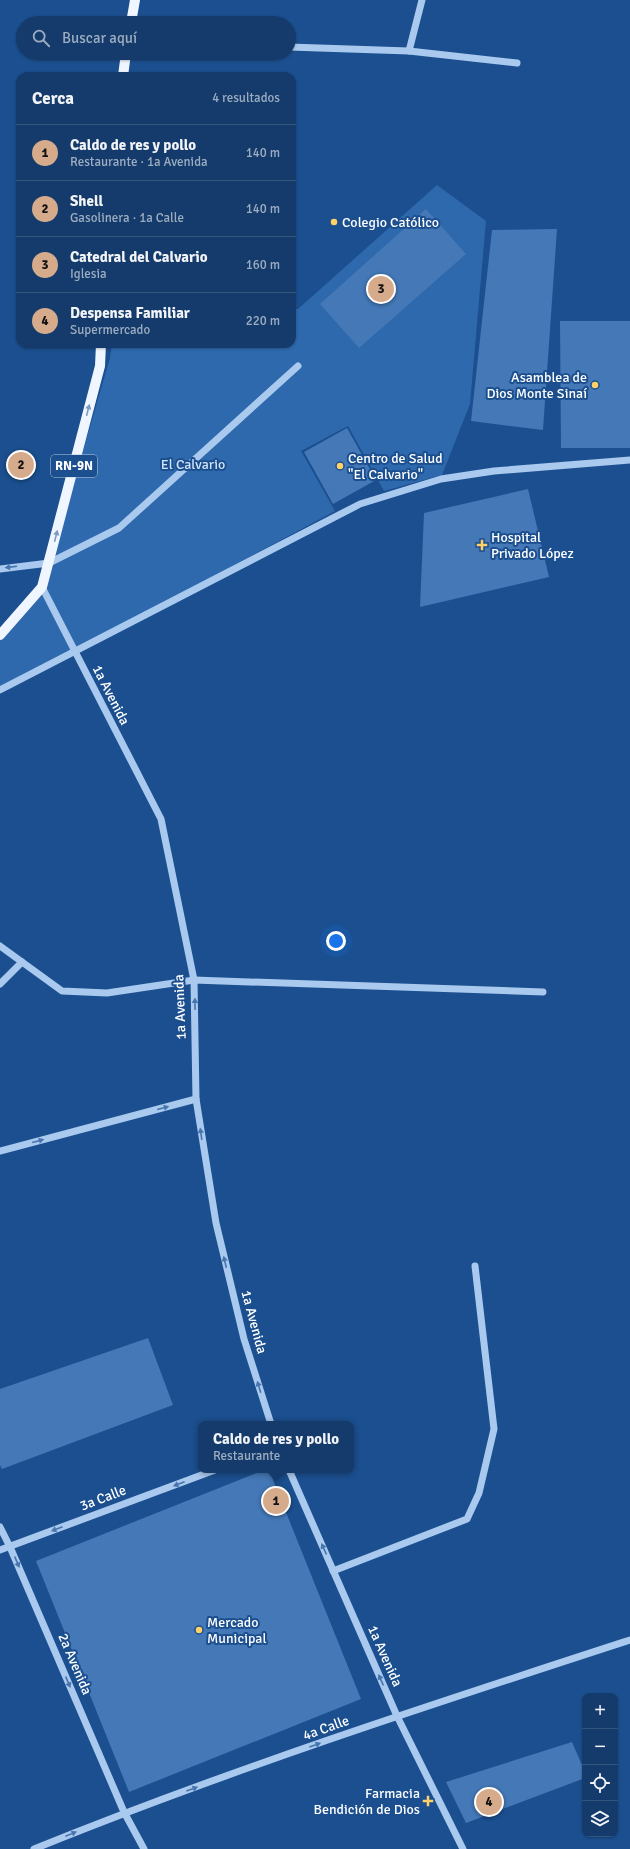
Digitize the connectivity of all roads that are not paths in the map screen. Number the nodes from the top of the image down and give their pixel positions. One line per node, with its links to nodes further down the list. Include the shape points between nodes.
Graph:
1 (135, 0): 3 (main road)
2 (422, 0): 5 (street)
3 (132, 16)
4 (296, 47): 5 (street)
5 (409, 51): 7 (street)
6 (125, 60): 8 (main road)
7 (517, 62)
8 (124, 72)
9 (101, 348): 12 (main road, RN-9N, one-way to 9, via 100,366)
10 (298, 366): 12 (street, via 119,528)
11 (630, 460): 16 (street, via 494,471 441,479 360,504)
12 (49, 563): 13 (street, one-way to 13); 14 (main road, RN-9N)
13 (0, 569)
14 (42, 587): 15 (main road, RN-9N); 16 (street, 1a Avenida)
15 (0, 635)
16 (74, 651): 17 (street); 20 (street, 1a Avenida, via 161,819)
17 (0, 690)
18 (0, 946): 19 (street)
19 (22, 962): 20 (street, via 62,992 107,993); 21 (street)
20 (194, 980): 22 (street); 23 (street, 1a Avenida, one-way to 20)
21 (0, 984)
22 (543, 992)
23 (196, 1099): 24 (street, one-way to 23); 26 (street, 1a Avenida, one-way to 23, via 244,1339 228,1277 216,1223)
24 (0, 1151)
25 (475, 1266): 32 (street, via 494,1429 479,1493 468,1519)
26 (270, 1421)
27 (207, 1473): 30 (street, 3a Calle, one-way to 30)
28 (290, 1473): 32 (street, 1a Avenida, one-way to 28)
29 (0, 1527): 30 (street, 2a Avenida)
30 (10, 1547): 31 (street, 3a Calle); 35 (street, 2a Avenida, one-way to 35)
31 (0, 1550)
32 (334, 1571): 34 (street, 1a Avenida, one-way to 32)
33 (630, 1640): 34 (street, 4a Calle)
34 (397, 1716): 35 (street, 4a Calle, one-way to 34); 38 (street, 1a Avenida)
35 (124, 1812): 36 (street, 4a Calle, one-way to 35); 37 (street, 2a Avenida)
36 (34, 1849)
37 (144, 1849)
38 (463, 1849)

